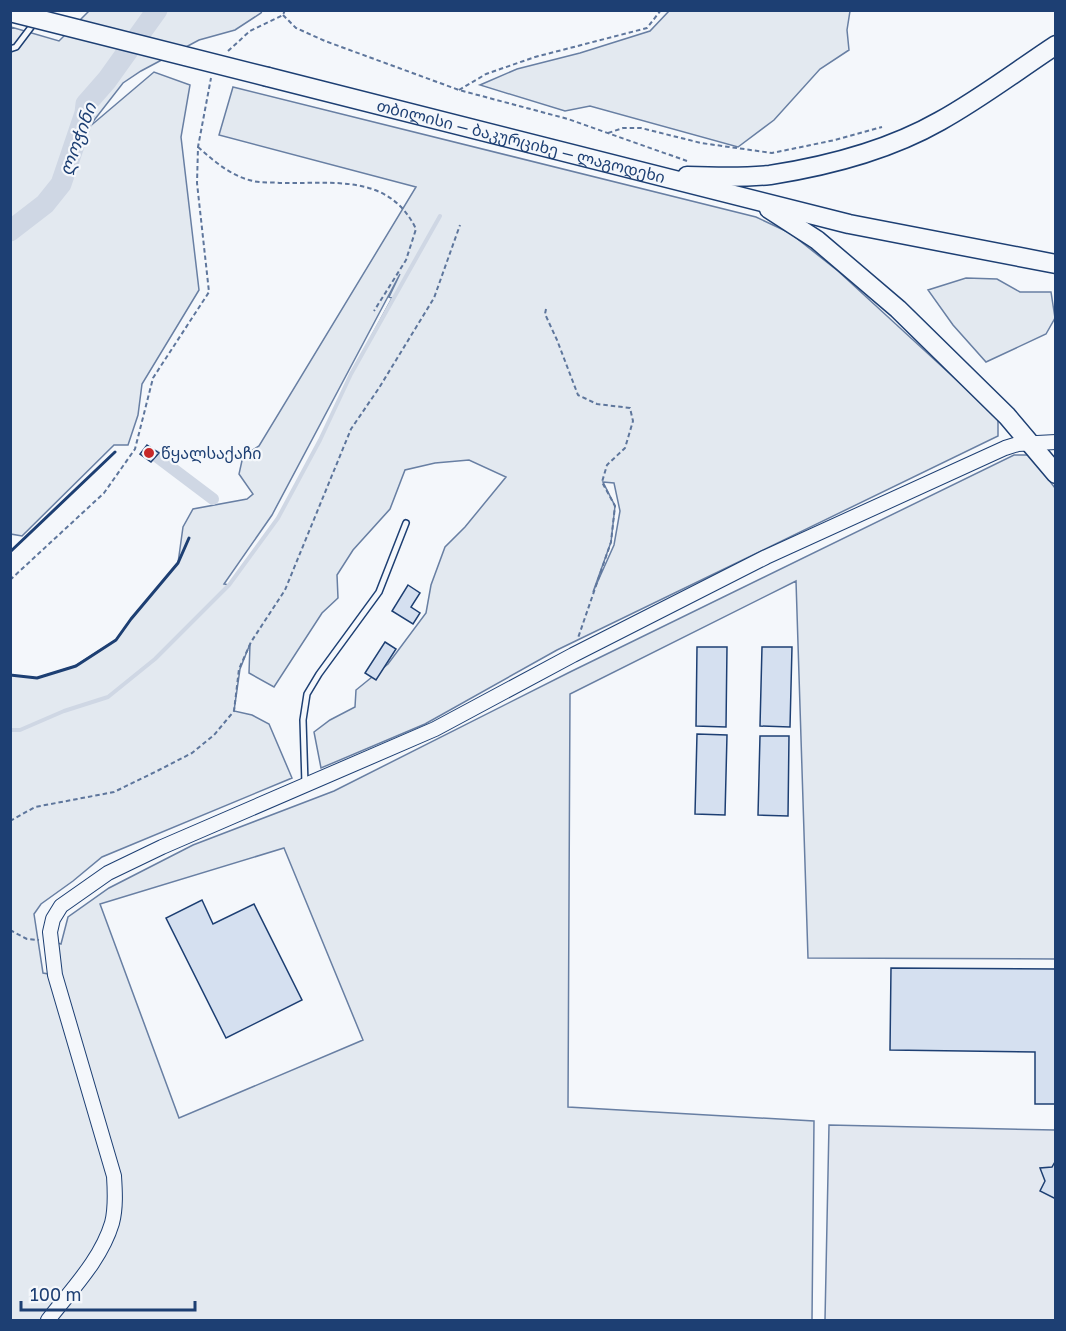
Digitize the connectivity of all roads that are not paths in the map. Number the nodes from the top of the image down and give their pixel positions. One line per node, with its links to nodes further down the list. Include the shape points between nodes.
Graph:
1 (44, 10): 4 (lane, via 16,47)
2 (10, 12): 5 (highway, თბილისი — ბაკურციხე — ლაგოდეხი, bridge)
3 (1056, 45): 5 (highway, via 941,121 902,140 827,163 769,175)
4 (10, 49)
5 (656, 175): 6 (highway, თბილისი — ბაკურციხე — ლაგოდეხი)
6 (757, 202): 8 (highway, თბილისი — ბაკურციხე — ლაგოდეხი); 10 (highway, via 817,240 898,309)
7 (1056, 259): 8 (highway, თბილისი — ბაკურციხე — ლაგოდეხი)
8 (1035, 260): 9 (highway, თბილისი — ბაკურციხე — ლაგოდეხი)
9 (1056, 264)
10 (1007, 416): 12 (highway); 13 (street, via 1010,431)
11 (1056, 442): 12 (street)
12 (1031, 443): 13 (street); 14 (highway)
13 (1005, 448): 16 (street, via 766,557 435,729)
14 (1056, 474)
15 (406, 523): 16 (lane, via 379,592 307,694 303,720)
16 (305, 784): 17 (street, via 108,873 61,906 53,919 50,932 55,975 114,1176 115,1196 113,1221 102,1248)
17 (48, 1320)

